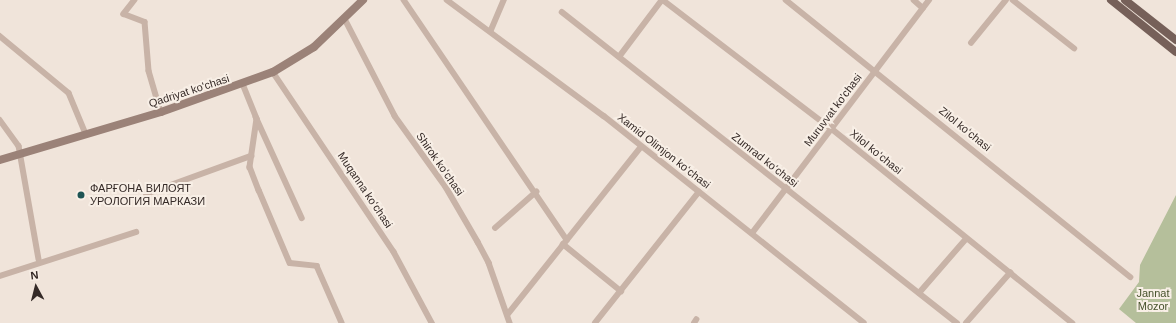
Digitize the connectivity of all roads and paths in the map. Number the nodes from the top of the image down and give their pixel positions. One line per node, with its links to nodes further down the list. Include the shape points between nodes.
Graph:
1 (135, 0): 27 (street, via 124,14 146,22 149,71)
2 (404, 0): 37 (street, via 448,69)
3 (447, 0): 17 (street, Xamid Olimjon koʻchasi)
4 (504, 0): 17 (street)
5 (663, 0): 23 (street); 30 (street, Xilol koʻchasi)
6 (786, 0): 24 (street, Zilol koʻchasi)
7 (914, 0): 14 (street)
8 (930, 0): 14 (street, Muruvvat ko'chasi)
9 (1006, 0): 20 (street)
10 (1013, 0): 21 (street)
11 (1111, 0): 22 (main road)
12 (1125, 0): 19 (main road)
13 (360, 1): 16 (street, Qadriyat ko'chasi)
14 (924, 8): 24 (street, Muruvvat ko'chasi)
15 (562, 12): 23 (street, Zumrad koʻchasi)
16 (345, 20): 25 (street, Qadriyat ko'chasi, via 314,47); 52 (street, Shirok koʻchasi, via 395,116 446,188 478,242)
17 (491, 30): 32 (street, Xamid Olimjon koʻchasi)
18 (0, 36): 31 (street, via 69,93)
19 (1176, 40)
20 (971, 42)
21 (1074, 48)
22 (1176, 52)
23 (619, 57): 36 (street, Zumrad koʻchasi)
24 (876, 71): 30 (street, Muruvvat ko'chasi); 49 (street, Zilol koʻchasi)
25 (273, 72): 26 (street, Qadriyat ko'chasi); 54 (street, Muqanna koʻchasi, via 394,252)
26 (243, 84): 27 (street, Qadriyat ko'chasi); 28 (street)
27 (161, 112): 31 (street, Qadriyat ko'chasi)
28 (256, 117): 34 (street); 40 (street)
29 (0, 120): 33 (street, via 15,136)
30 (832, 129): 36 (street, Muruvvat ko'chasi); 44 (street, Xilol koʻchasi)
31 (86, 134): 33 (street, Qadriyat ko'chasi)
32 (641, 147): 38 (street, Xamid Olimjon koʻchasi); 45 (street)
33 (21, 154): 35 (street, Qadriyat ko'chasi); 46 (street)
34 (250, 156): 39 (street); 53 (street, via 250,168 290,263 317,266)
35 (0, 160)
36 (786, 189): 43 (street, Muruvvat ko'chasi); 51 (street, Zumrad koʻchasi)
37 (536, 192): 41 (street); 45 (street)
38 (699, 192): 43 (street, Xamid Olimjon koʻchasi); 50 (street)
39 (146, 194)
40 (302, 218)
41 (495, 228)
42 (136, 232): 48 (street)
43 (753, 232): 57 (street, Xamid Olimjon koʻchasi)
44 (966, 239): 47 (street, Xilol koʻchasi); 51 (street)
45 (565, 242): 50 (street); 52 (street)
46 (39, 259)
47 (1010, 272): 59 (street); 60 (street, Xilol koʻchasi)
48 (0, 276)
49 (1131, 277)
50 (621, 291): 56 (street)
51 (919, 293): 58 (street, Zumrad koʻchasi)
52 (508, 314): 55 (street, Shirok koʻchasi)
53 (342, 323)
54 (432, 323)
55 (510, 323)
56 (595, 323)
57 (864, 323)
58 (957, 323)
59 (966, 323)
60 (1072, 323)

